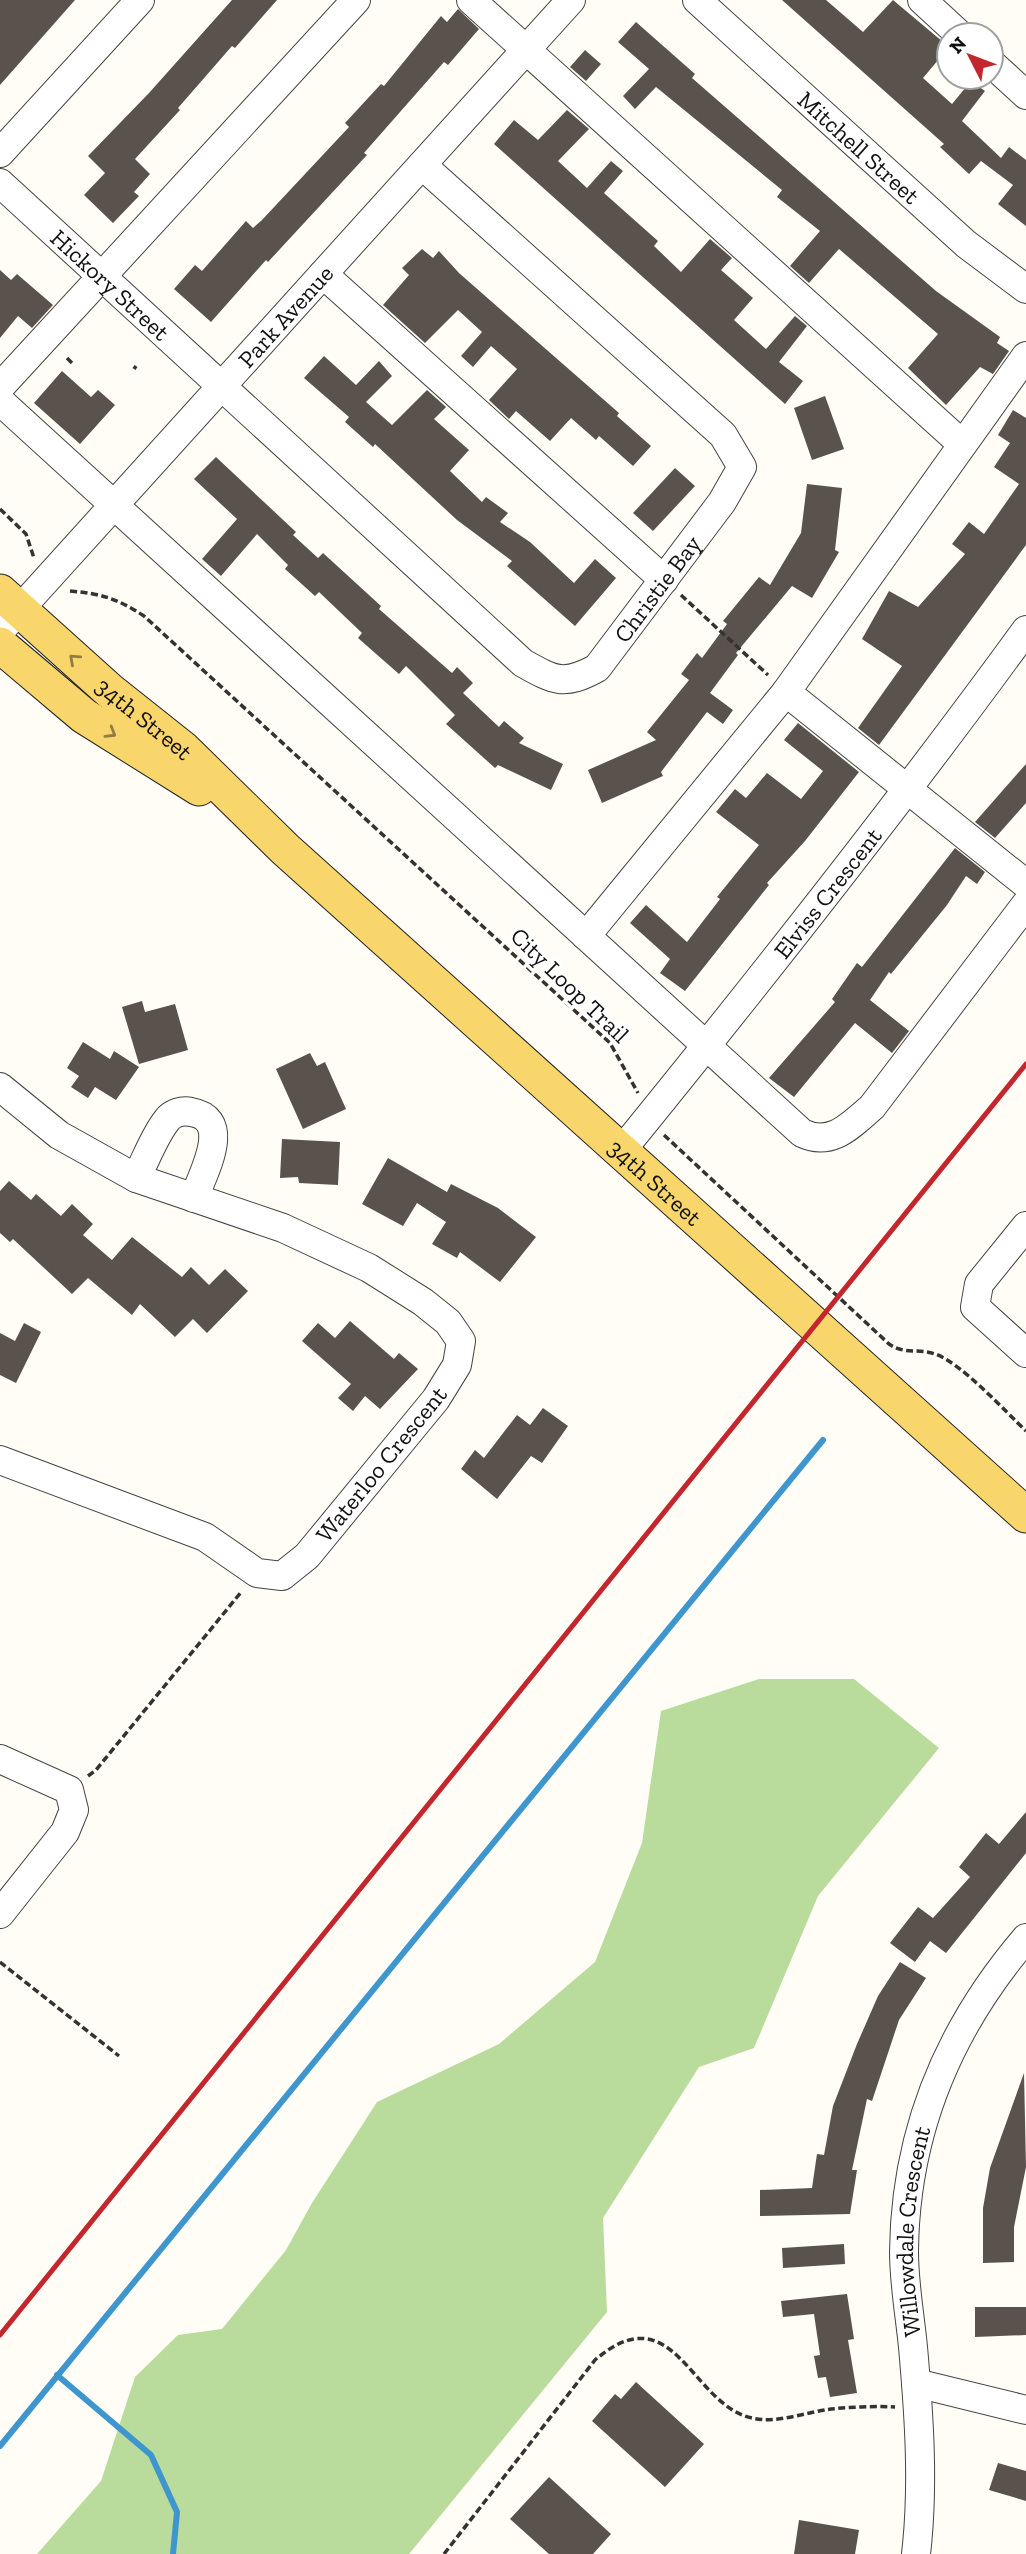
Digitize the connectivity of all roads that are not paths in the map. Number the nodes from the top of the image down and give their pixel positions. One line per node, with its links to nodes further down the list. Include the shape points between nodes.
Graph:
1 (140, 0): 11 (street)
2 (356, 0): 15 (street)
3 (471, 0): 8 (street)
4 (570, 0): 8 (street, Park Avenue)
5 (697, 0): 16 (street, Mitchell Street, via 966,244)
6 (922, 0): 7 (street)
7 (945, 21)
8 (526, 50): 12 (street, Park Avenue); 21 (street)
9 (1005, 76): 10 (street)
10 (1026, 95)
11 (0, 153)
12 (422, 165): 14 (street, Park Avenue); 23 (street, Christie Bay, via 723,435 742,467)
13 (0, 183): 15 (street, Hickory Street)
14 (323, 274): 19 (street, Park Avenue); 23 (street)
15 (104, 276): 18 (street); 19 (street, Hickory Street)
16 (1026, 289)
17 (1026, 356): 21 (street)
18 (0, 387)
19 (221, 387): 22 (street, Park Avenue); 23 (street, Christie Bay, via 523,663 552,679 574,680 597,668)
20 (0, 401): 22 (street)
21 (962, 444): 27 (street)
22 (114, 505): 24 (street, Park Avenue); 32 (street)
23 (664, 580)
24 (6, 611): 29 (main road, 34th Street, one-way to 24, via 183,749)
25 (1026, 630): 28 (street, Elviss Crescent)
26 (0, 645): 29 (main road, 34th Street, one-way to 29, via 84,716 169,768)
27 (786, 692): 28 (street); 32 (street)
28 (908, 792): 30 (street); 33 (street, Elviss Crescent)
29 (285, 849): 35 (main road, 34th Street)
30 (1026, 884)
31 (1026, 904): 33 (street, via 872,1107 830,1138 815,1140 802,1133)
32 (586, 936): 33 (street)
33 (707, 1048): 35 (street, Elviss Crescent)
34 (0, 1087): 36 (street, Waterloo Crescent, via 59,1135)
35 (622, 1150): 41 (main road, 34th Street)
36 (136, 1178): 37 (street, Waterloo Crescent); 37 (street, via 168,1118 182,1110 195,1112 210,1120 214,1129 212,1149)
37 (194, 1198): 40 (street, Waterloo Crescent, via 283,1228 369,1268 448,1322 461,1341 457,1365 436,1399 307,1556 282,1576 257,1573 205,1537)
38 (1026, 1226): 39 (street, via 979,1284 975,1307)
39 (1026, 1353)
40 (0, 1460)
41 (1026, 1515)
42 (0, 1759): 43 (street, via 69,1790 74,1810 65,1832)
43 (0, 1914)
44 (1026, 1938): 45 (street, Willowdale Crescent, via 992,1977 959,2030 917,2144 907,2198 904,2254)
45 (916, 2395): 46 (street); 47 (street, Willowdale Crescent)
46 (1026, 2410)
47 (916, 2554)

